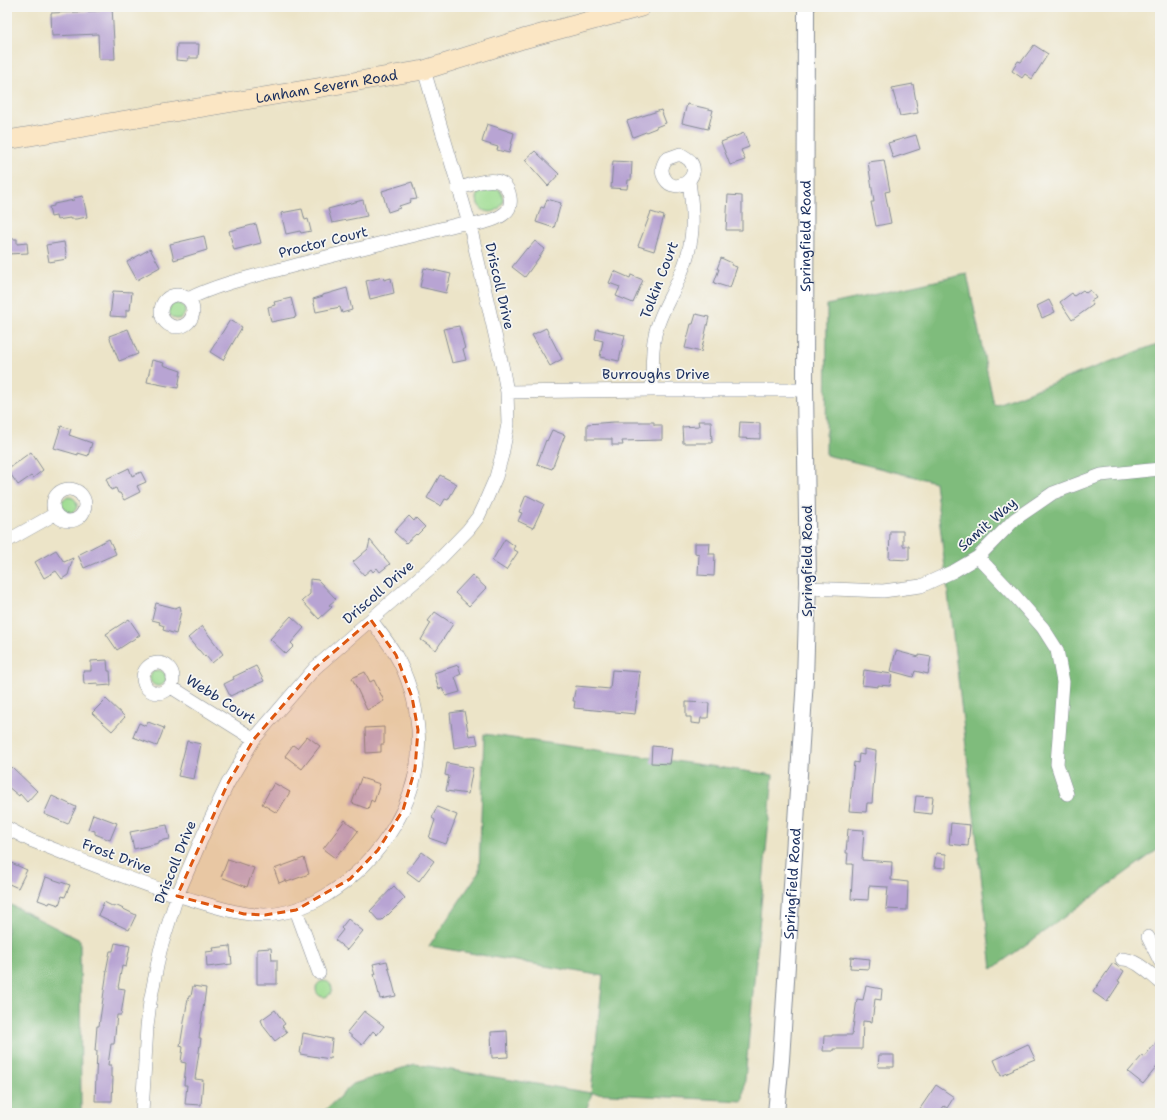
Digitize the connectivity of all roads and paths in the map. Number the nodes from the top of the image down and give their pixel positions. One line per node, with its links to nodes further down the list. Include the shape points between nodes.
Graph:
1 (641, 7): 3 (main road, Lanham Severn Road, via 523,38)
2 (806, 7): 10 (street, Springfield Road)
3 (424, 70): 4 (main road, Lanham Severn Road); 6 (street, Driscoll Drive)
4 (7, 140)
5 (688, 182): 9 (street, Tolkin Court, via 693,219 692,237 686,262 655,334)
6 (458, 188): 7 (street, Driscoll Drive); 7 (street, Proctor Court, via 497,180 506,186 509,193 509,208 506,213)
7 (469, 224): 8 (street, Proctor Court, via 313,260 225,284); 11 (street, Driscoll Drive)
8 (188, 299)
9 (652, 390): 10 (street, Burroughs Drive); 11 (street, Burroughs Drive)
10 (805, 390): 16 (street, Springfield Road)
11 (507, 392): 17 (street, Driscoll Drive, via 508,424 502,455 496,477 478,516 454,545)
12 (1160, 469): 15 (street, Samit Way, via 1101,475 1053,493 1015,518)
13 (55, 514): 14 (street)
14 (7, 541)
15 (978, 557): 16 (street, Samit Way, via 921,586 883,591); 20 (street, via 1044,628 1057,650 1063,682 1057,764)
16 (808, 588): 30 (street, Springfield Road, via 805,679)
17 (372, 620): 19 (street, Driscoll Drive, via 316,668); 23 (street, Frost Drive, via 396,655 412,696 418,730 412,783 403,810 391,832 366,863 334,890)
18 (171, 687): 19 (street, Webb Court)
19 (254, 739): 22 (street, Driscoll Drive, via 228,783)
20 (1067, 794)
21 (7, 828): 22 (street, Frost Drive, via 30,840)
22 (177, 896): 23 (street, Frost Drive, via 244,914 265,915); 29 (street, Driscoll Drive, via 160,951 150,1002)
23 (296, 910): 27 (street)
24 (1148, 937): 26 (street)
25 (1122, 959): 28 (street, via 1134,962)
26 (1160, 961)
27 (319, 973)
28 (1160, 982)
29 (142, 1113)
30 (776, 1113)

